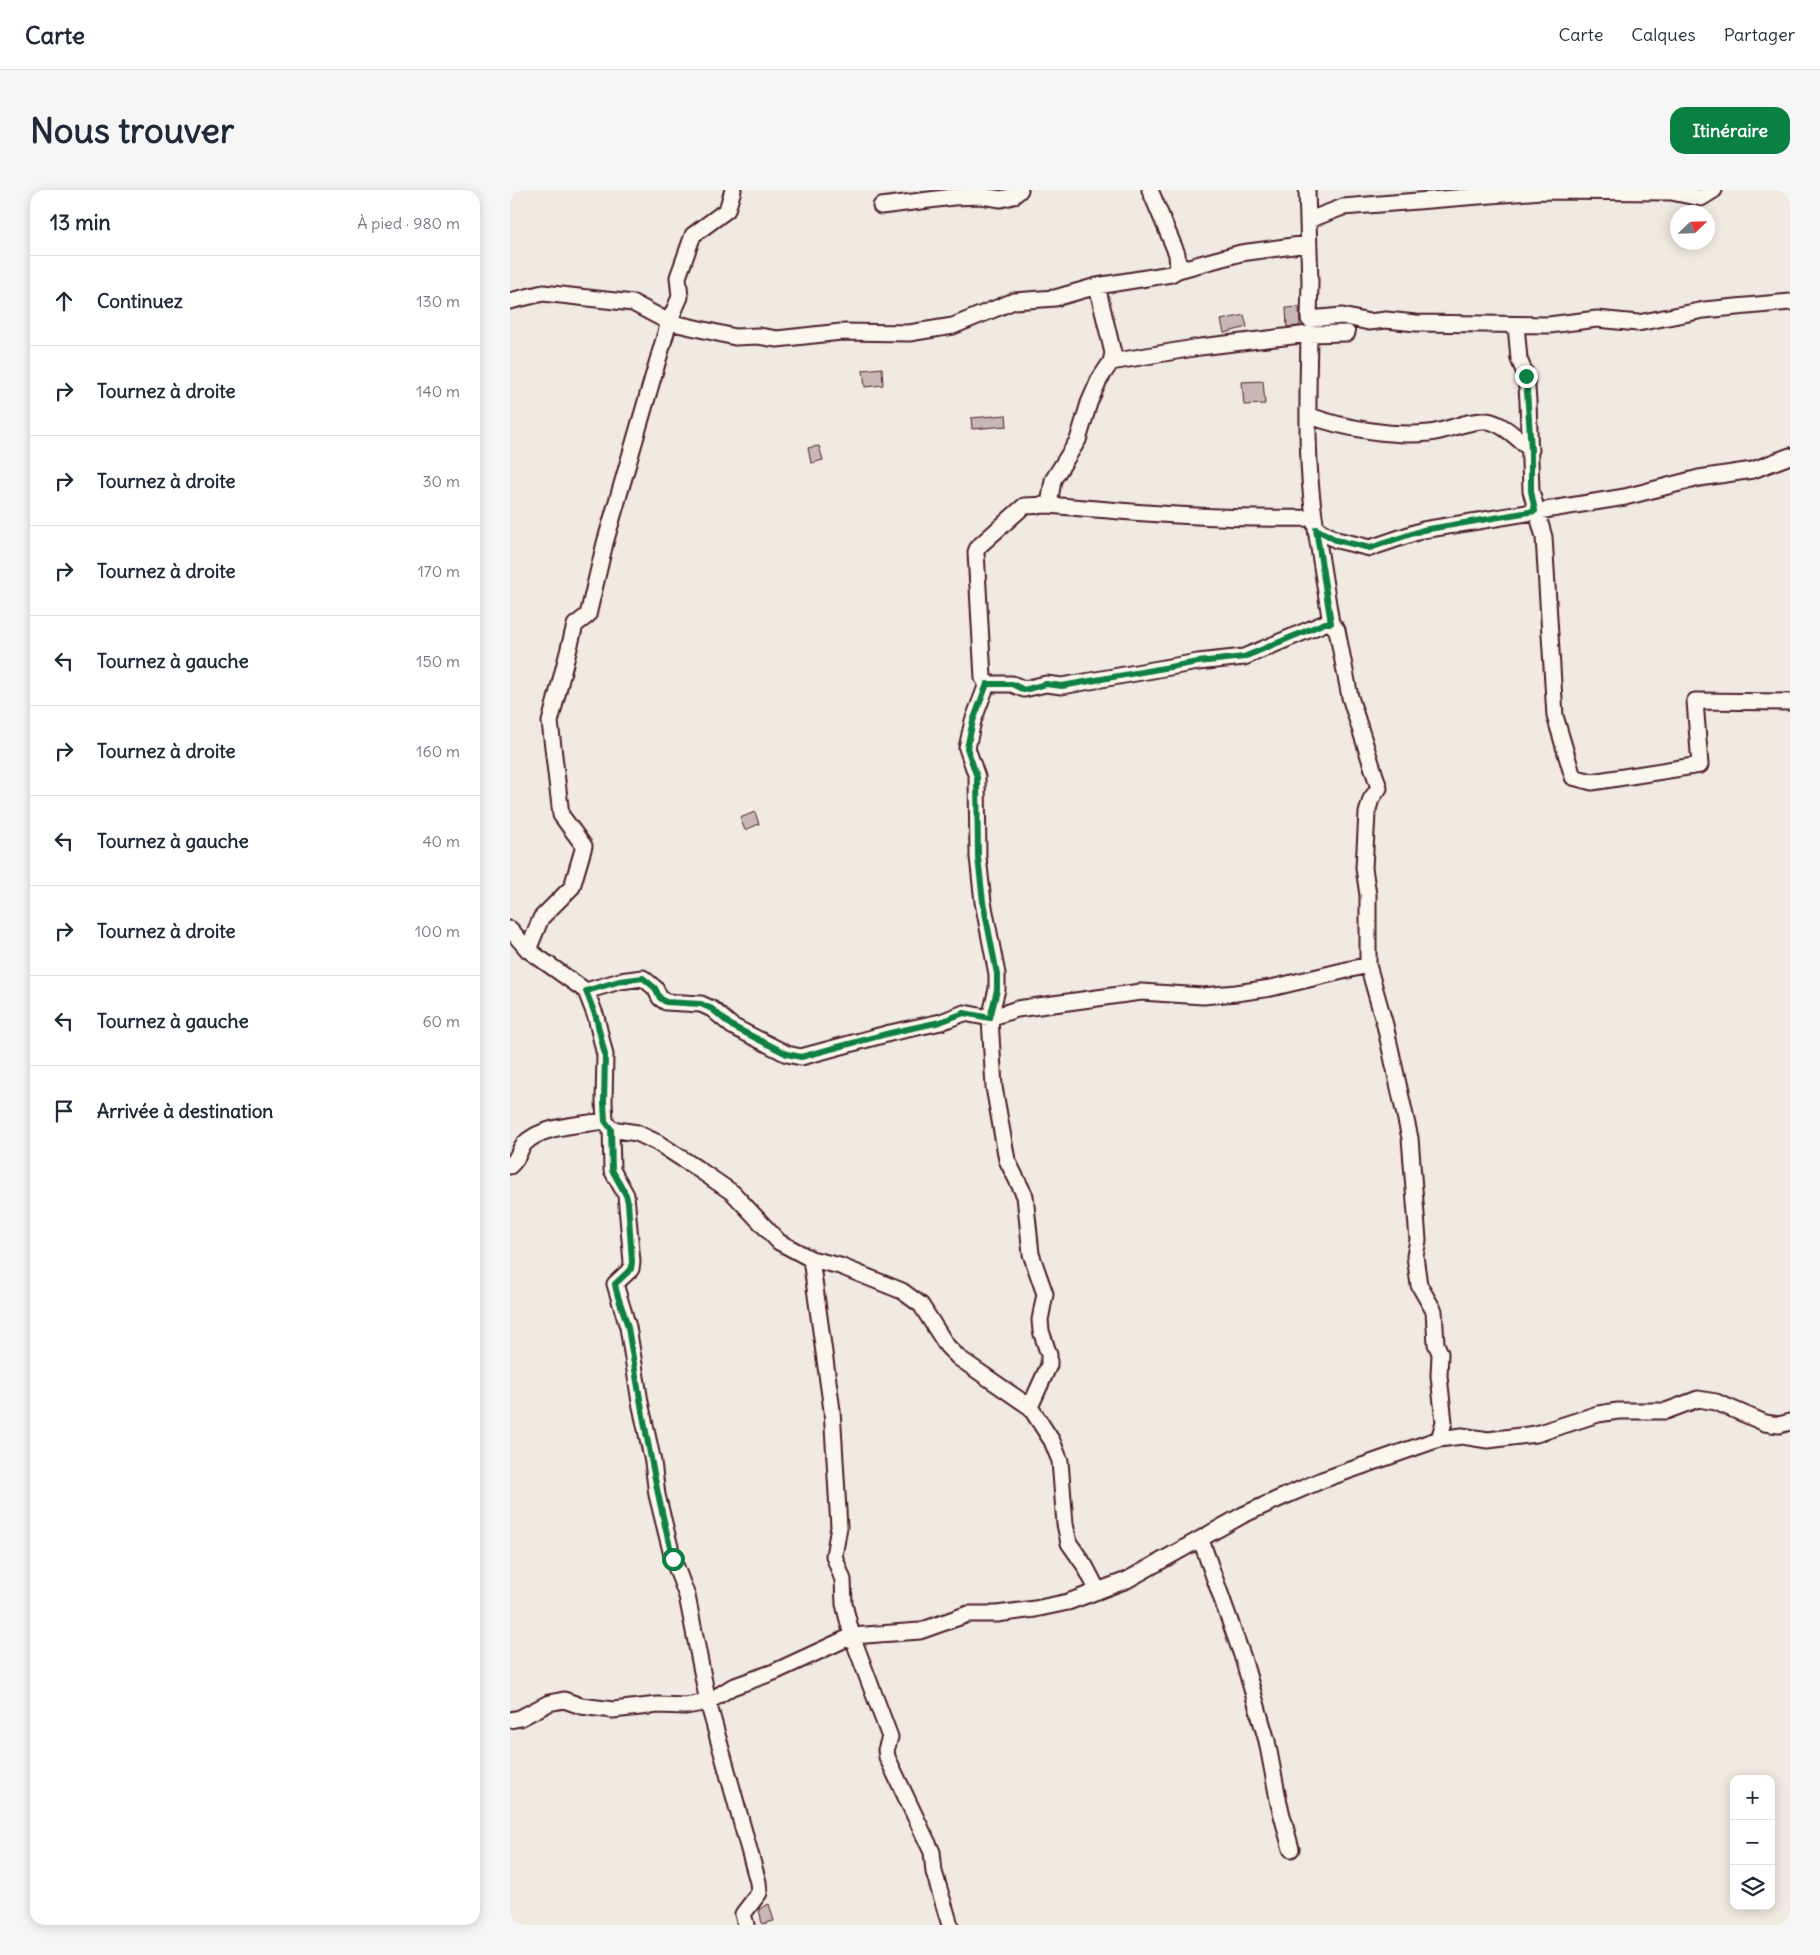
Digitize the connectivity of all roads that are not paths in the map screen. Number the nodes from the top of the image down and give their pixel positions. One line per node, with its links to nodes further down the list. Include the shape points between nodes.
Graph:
1 (732, 190): 13 (street, via 728,210 693,234 678,277 680,297)
2 (1020, 190): 6 (street, via 1001,199 953,197)
3 (1150, 190): 9 (street, via 1177,254)
4 (1307, 190): 7 (street)
5 (1714, 190): 7 (street, via 1701,198 1671,192 1541,191 1343,207)
6 (881, 206)
7 (1309, 220): 8 (street)
8 (1308, 244): 9 (street, via 1241,253); 14 (street, via 1309,319 1342,316 1369,322)
9 (1178, 270): 10 (street, via 1171,274)
10 (1097, 286): 13 (street, via 1055,298 1014,301 953,326 908,334 841,332 777,339 735,337); 17 (street, via 1113,353)
11 (510, 301): 13 (street, via 543,293 633,303)
12 (1790, 302): 14 (street, via 1704,310 1638,323 1597,319 1549,326)
13 (669, 322): 28 (street, via 588,615 576,625 550,722 561,815 584,846 572,888 541,918)
14 (1516, 325): 19 (street, via 1519,359 1526,376)
15 (1347, 333): 16 (street)
16 (1309, 334): 17 (street); 18 (street)
17 (1111, 362): 21 (street, via 1089,403 1078,440 1053,480)
18 (1308, 415): 19 (street, via 1343,427 1407,433 1430,433 1486,421 1496,424); 23 (street)
19 (1531, 450): 22 (street, via 1531,491)
20 (1790, 456): 22 (street, via 1752,470 1699,478 1625,497)
21 (1049, 505): 23 (street, via 1130,513); 25 (street, via 1024,506 976,552 983,678)
22 (1535, 511): 23 (street, via 1423,530 1370,548 1336,540); 26 (street, via 1544,537 1555,716 1573,777 1592,782 1700,765 1695,701)
23 (1315, 523): 24 (street)
24 (1331, 623): 25 (street, via 1244,657 1062,686 1046,684 1024,690 1012,684); 29 (street, via 1337,630 1350,697 1379,788 1366,813 1364,868 1368,895)
25 (987, 684): 31 (street, via 967,748 977,777 978,857 997,974 997,990)
26 (1790, 702)
27 (510, 929): 28 (street)
28 (528, 950): 30 (street)
29 (1368, 965): 31 (street, via 1270,988 1204,996 1141,992 1017,1009); 37 (street, via 1385,1024 1410,1138 1418,1240 1415,1256 1419,1284 1434,1311 1436,1344 1440,1353 1444,1422)
30 (586, 991): 31 (street, via 643,978 666,1002 701,1004 732,1026 787,1054 801,1057 964,1013); 32 (street, via 605,1055)
31 (990, 1018): 35 (street, via 994,1087 1002,1137 1007,1160 1025,1196 1031,1254 1045,1294 1040,1320 1049,1365)
32 (608, 1125): 33 (street, via 540,1133 523,1146 519,1158); 34 (street, via 637,1133 682,1158 732,1193 779,1242); 41 (street, via 612,1170 626,1195 632,1262 631,1269 615,1284 628,1327 654,1462 657,1495 686,1596)
33 (510, 1166)
34 (812, 1259): 35 (street, via 902,1291 921,1305 959,1358); 40 (street, via 832,1410 840,1527 834,1556 843,1580 844,1604)
35 (1030, 1407): 39 (street, via 1052,1441 1060,1461 1065,1524 1070,1543)
36 (1790, 1422): 37 (street, via 1765,1423 1716,1402 1698,1400 1666,1411 1598,1414 1536,1434 1488,1440 1462,1436)
37 (1439, 1439): 38 (street, via 1322,1480 1243,1515)
38 (1201, 1540): 39 (street, via 1128,1580); 43 (street, via 1243,1658 1267,1741 1279,1804)
39 (1098, 1591): 40 (street, via 1035,1609 968,1614 920,1630)
40 (852, 1636): 41 (street, via 774,1672 732,1687); 45 (street, via 890,1737 887,1757 932,1852 934,1872)
41 (708, 1702): 42 (street, via 613,1710 564,1700); 44 (street, via 758,1882 759,1893 743,1914)
42 (510, 1720)
43 (1292, 1849)
44 (746, 1925)
45 (950, 1925)

